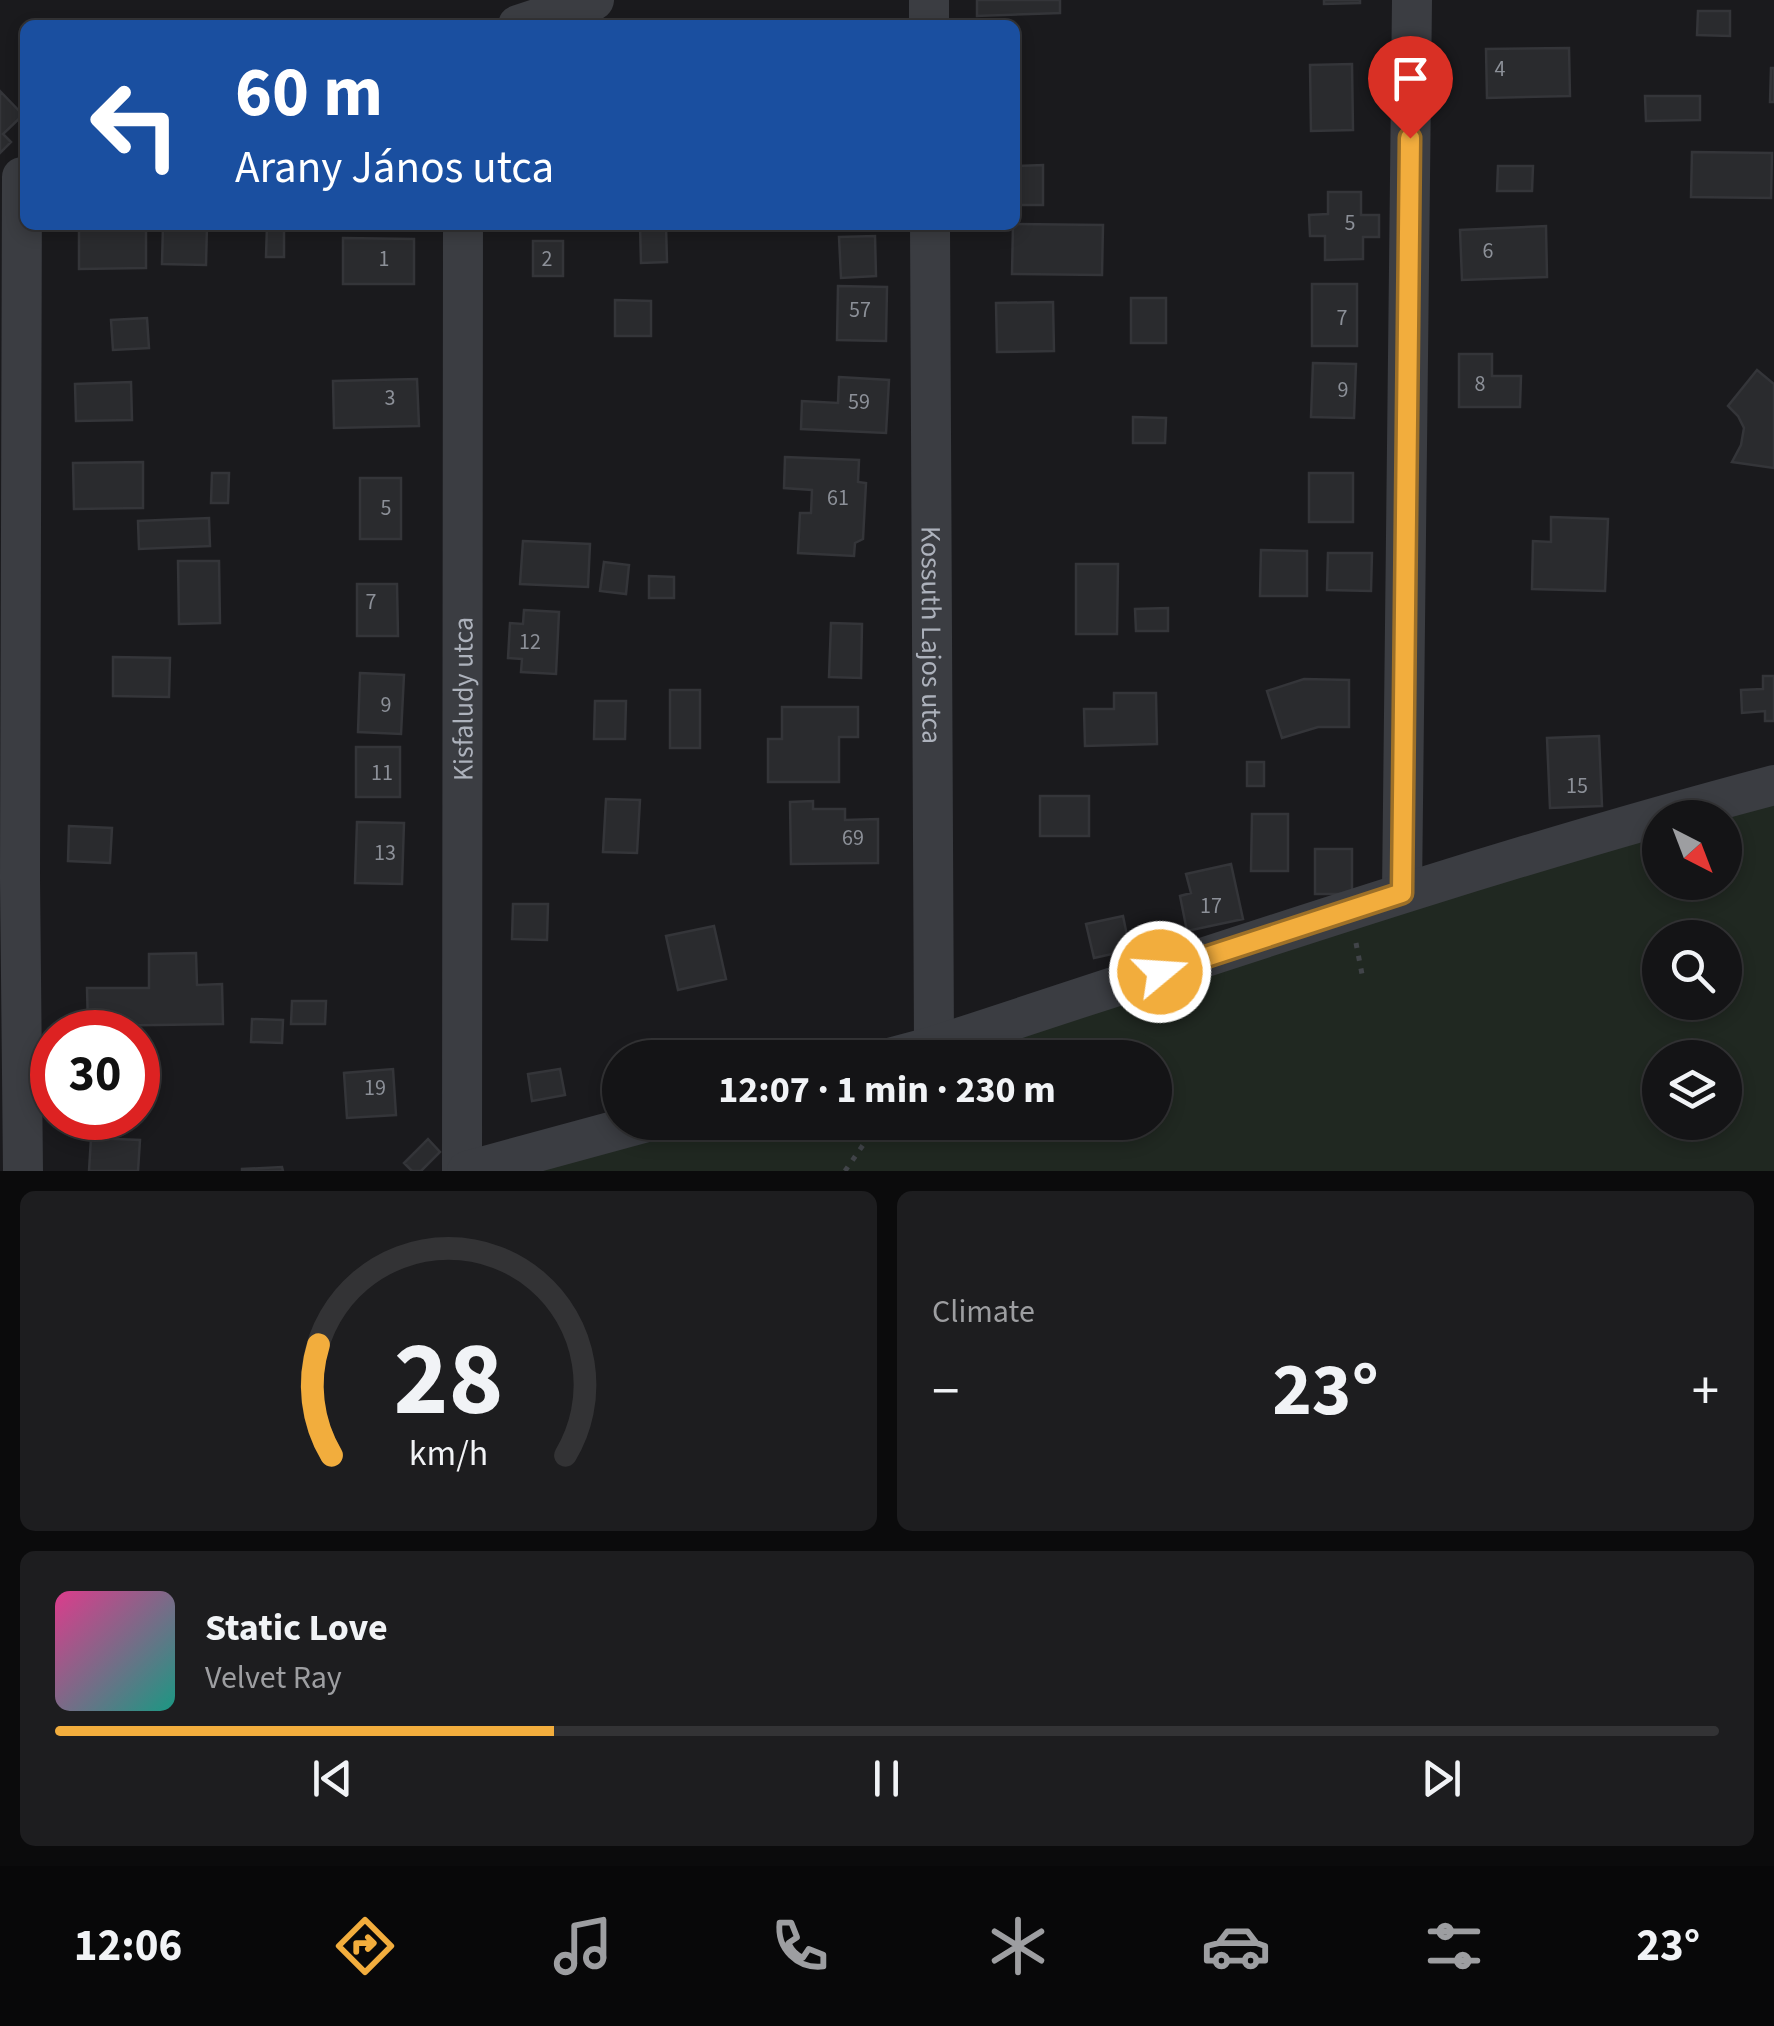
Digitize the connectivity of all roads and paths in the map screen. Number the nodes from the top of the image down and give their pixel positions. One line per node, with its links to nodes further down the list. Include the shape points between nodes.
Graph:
1 (594, 0): 3 (street)
2 (1412, 0): 9 (street)
3 (533, 20)
4 (16, 179): 8 (street)
5 (463, 230): 15 (street, Kisfaludy utca)
6 (930, 230): 10 (street, Kossuth Lajos utca)
7 (1774, 785): 9 (street)
8 (10, 878): 14 (street)
9 (1402, 893): 11 (street)
10 (934, 1040)
11 (952, 1040)
12 (602, 1134): 15 (street)
13 (867, 1140): 16 (path)
14 (23, 1171)
15 (465, 1171)
16 (845, 1171)

